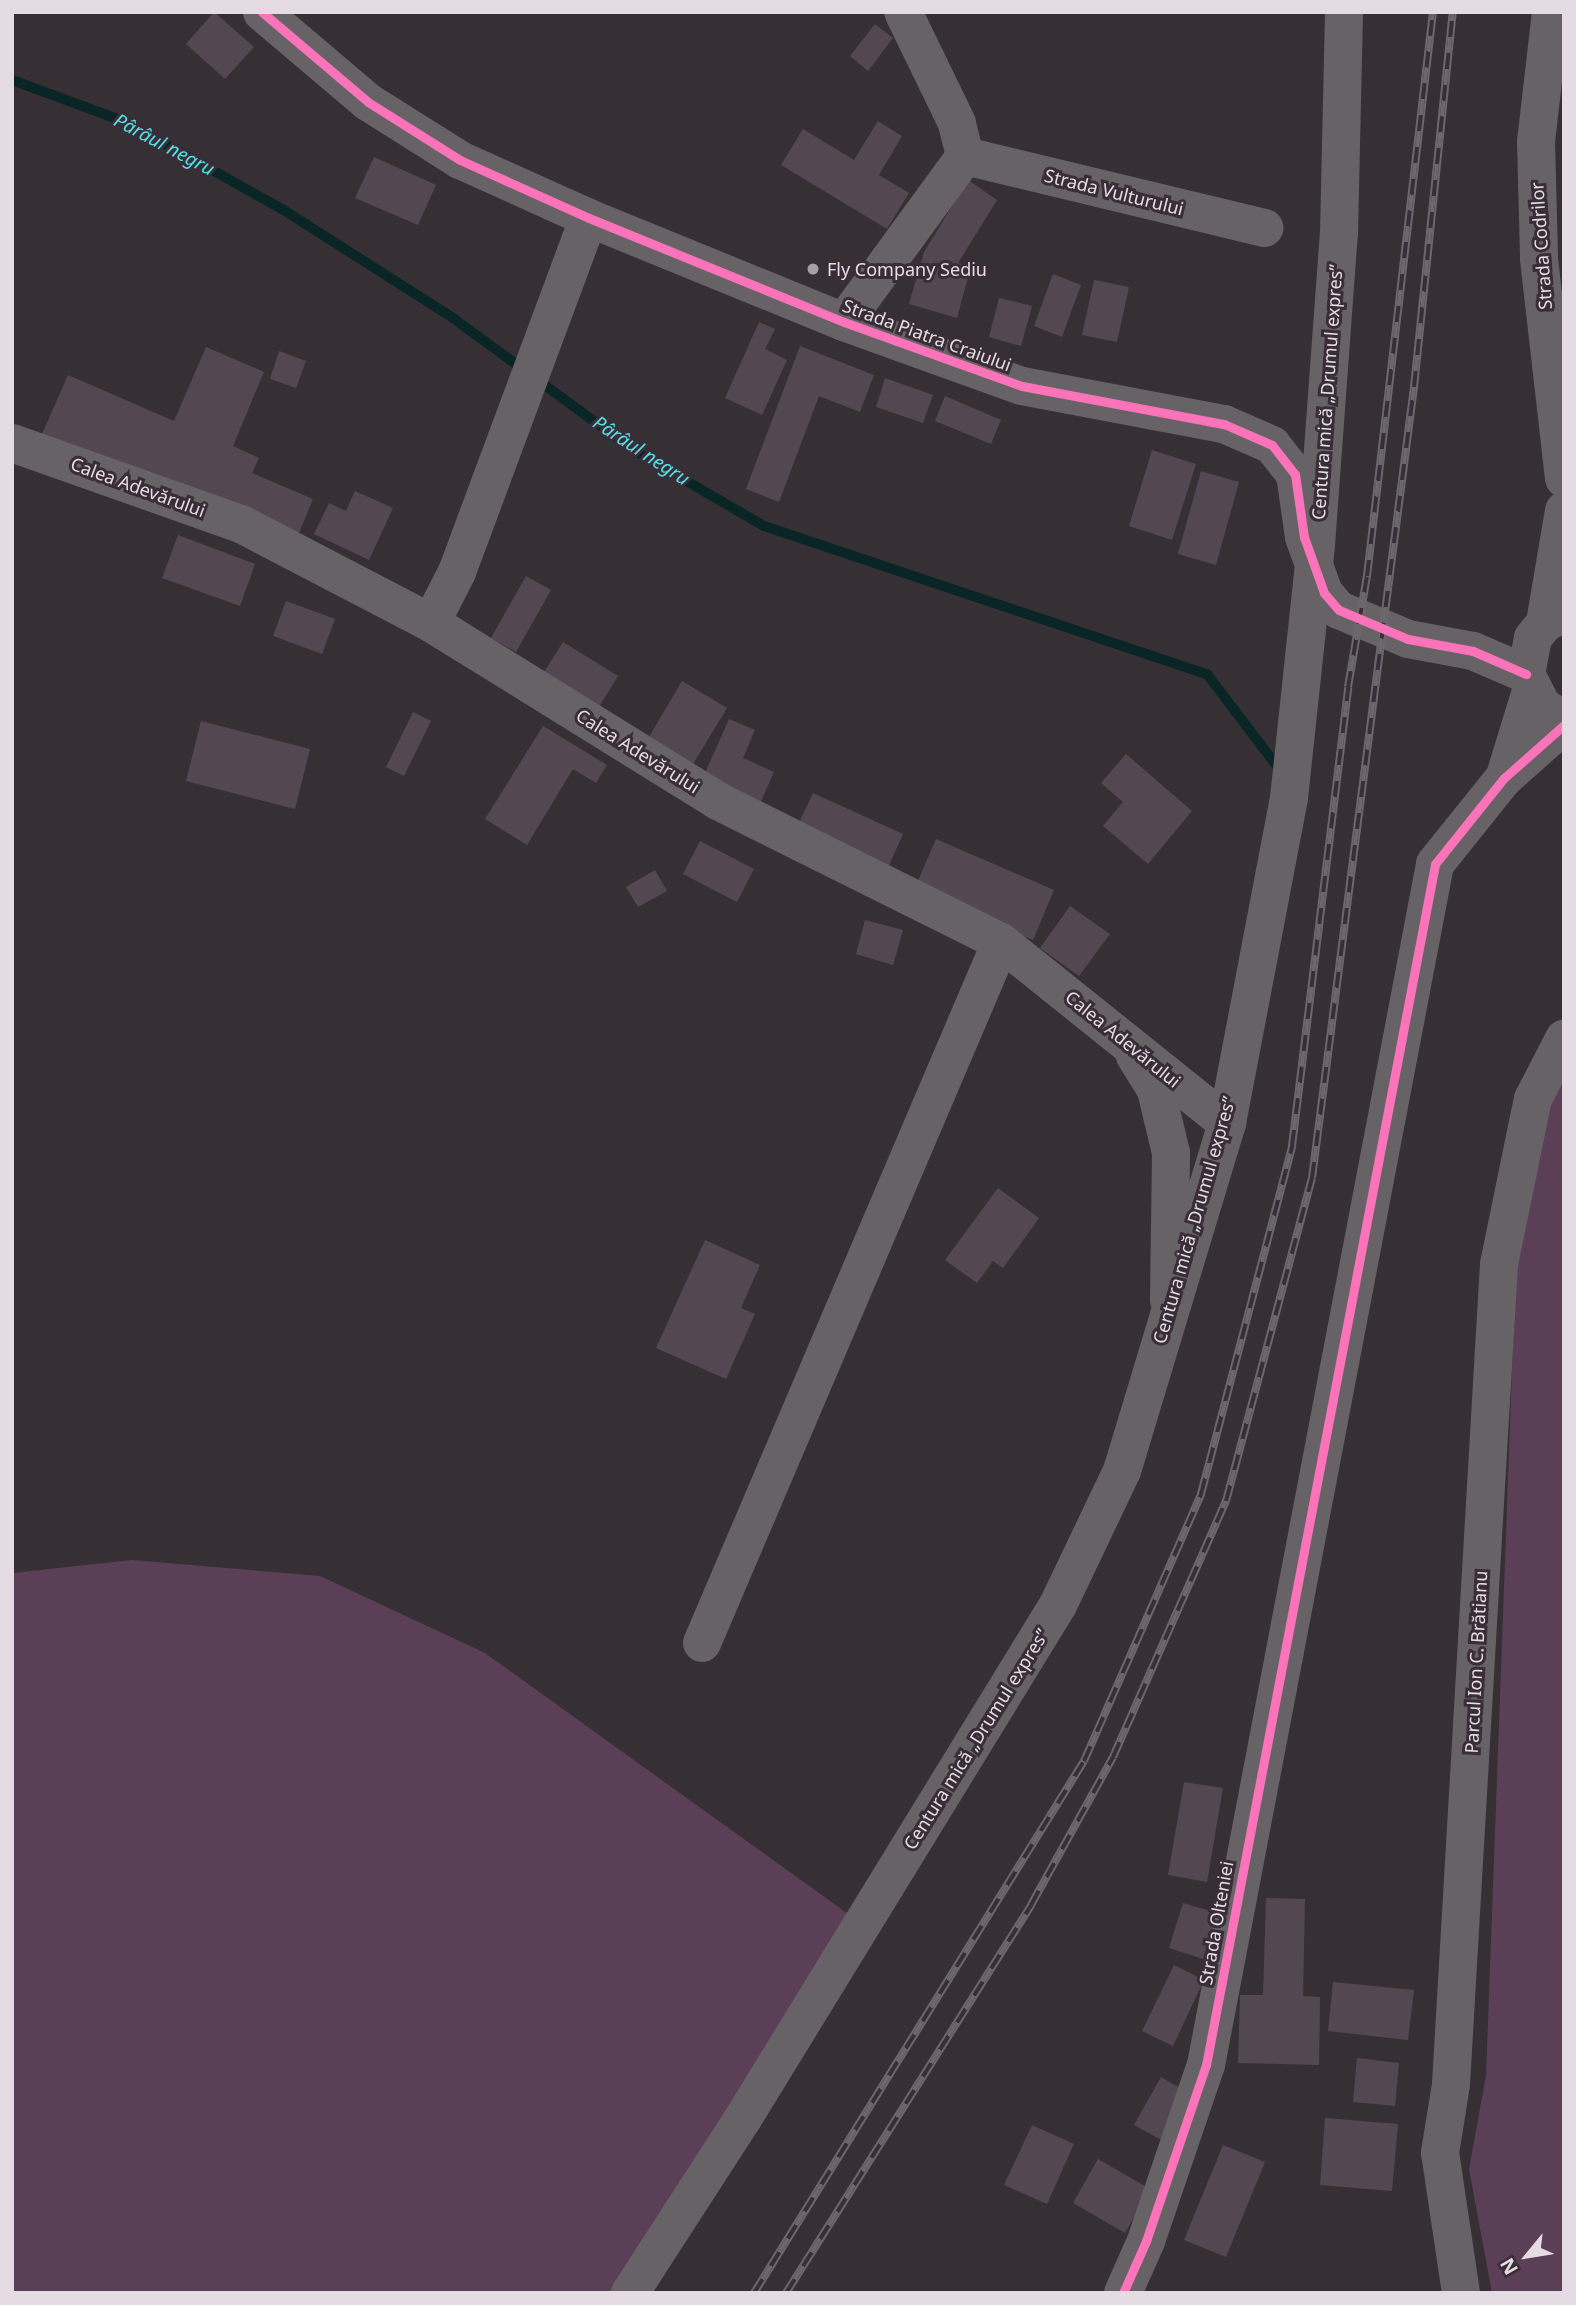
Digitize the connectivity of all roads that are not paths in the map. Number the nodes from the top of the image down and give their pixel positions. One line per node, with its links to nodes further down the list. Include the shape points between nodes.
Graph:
1 (903, 12): 5 (street, via 957,123)
2 (1344, 12): 19 (street, Centura mică „Drumul expres”, via 1339,233 1316,545 1289,798)
3 (1551, 12): 10 (street, Strada Codrilor, via 1536,141 1539,259)
4 (268, 14): 6 (street, Strada Piatra Craiului, via 368,102 460,160)
5 (965, 156): 7 (street, Strada Vulturului); 8 (street)
6 (589, 218): 8 (street, Strada Piatra Craiului); 12 (street, via 457,572)
7 (1264, 228)
8 (844, 321): 13 (street, Strada Piatra Craiului, via 1021,386 1224,424 1272,445 1295,474 1304,537 1324,593 1339,610 1408,639 1474,651)
9 (12, 443): 12 (street, Calea Adevărului, via 241,524)
10 (1564, 479)
11 (1564, 511): 13 (street)
12 (431, 623): 16 (street, Calea Adevărului, via 718,801)
13 (1540, 648): 14 (street, via 1542,706); 15 (street)
14 (1564, 723): 15 (street)
15 (1504, 778): 23 (street, Strada Olteniei, via 1435,864 1206,2065 1146,2241)
16 (1001, 942): 18 (street, Calea Adevărului); 21 (street)
17 (1564, 1039): 24 (street, Parcul Ion C. Brătianu, via 1533,1099 1499,1264 1451,2084 1440,2153)
18 (1127, 1043): 19 (street, Calea Adevărului); 20 (street, via 1156,1090 1171,1153)
19 (1227, 1123): 20 (street, Centura mică „Drumul expres”)
20 (1169, 1305): 22 (street, Centura mică „Drumul expres”, via 1122,1471 1058,1605 742,2120)
21 (702, 1643)
22 (630, 2293)
23 (1123, 2293)
24 (1461, 2293)

